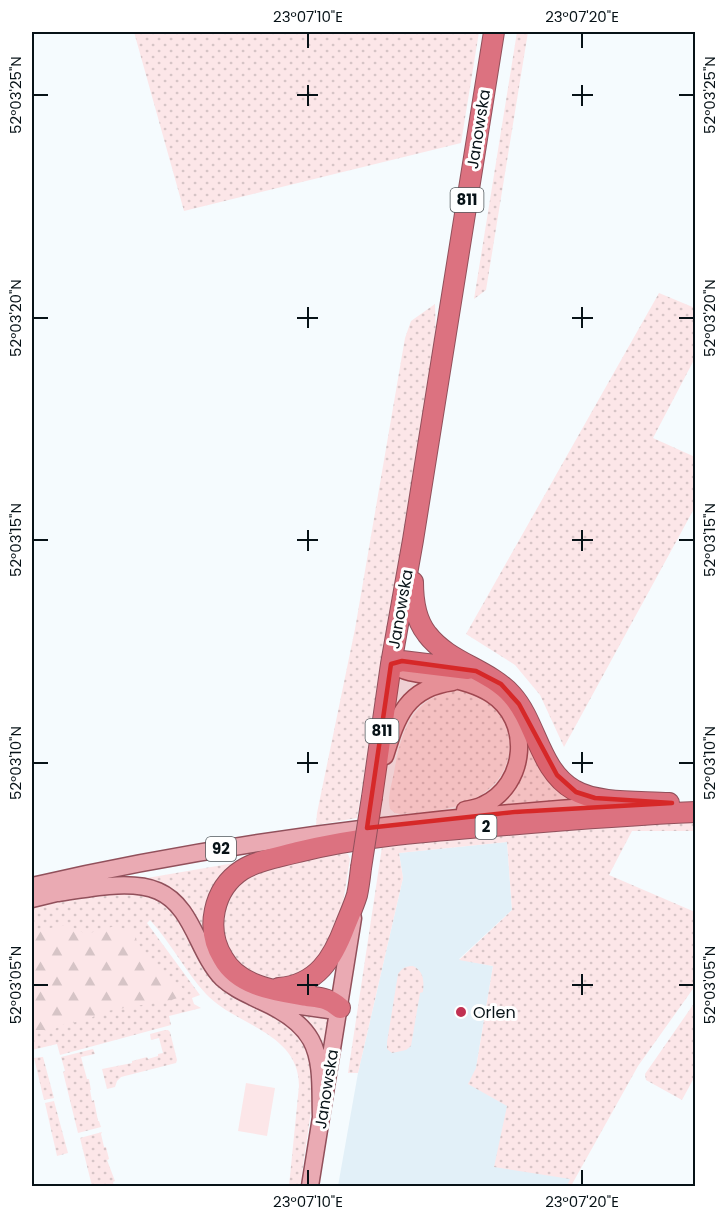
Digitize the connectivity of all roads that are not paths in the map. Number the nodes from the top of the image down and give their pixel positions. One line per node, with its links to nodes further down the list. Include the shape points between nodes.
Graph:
1 (494, 32): 2 (highway, Janowska / 811)
2 (413, 540): 3 (highway, Janowska / 811); 4 (highway, via 414,604 420,624 437,645)
3 (391, 664): 4 (highway, via 402,661); 5 (main road, via 400,670); 6 (highway, Janowska / 811)
4 (476, 671): 8 (highway, via 501,684 519,704 550,765 569,787 596,798)
5 (459, 681): 6 (main road, via 424,690 401,711); 10 (main road, via 493,695 509,712 519,739 515,770 505,788 483,805)
6 (372, 797): 14 (highway, Janowska / 811, bridge)
7 (696, 802): 8 (highway)
8 (672, 803): 10 (main road, 92)
9 (696, 812): 11 (highway, 2, via 476,828)
10 (411, 822): 12 (main road, 92, via 218,850)
11 (328, 845): 13 (main road, 92); 16 (highway, via 242,870 219,897 213,925 222,958 233,971)
12 (32, 886)
13 (58, 892): 15 (main road, 92); 16 (main road, via 128,885 160,892 182,911 221,976 240,992)
14 (357, 896): 16 (highway, via 338,946 326,965 304,982); 17 (main road, Janowska / 811)
15 (32, 898)
16 (267, 995): 17 (highway, via 331,1000); 18 (main road, via 310,1039 315,1050)
17 (340, 1008): 18 (main road, Janowska)
18 (321, 1117): 19 (main road, Janowska)
19 (310, 1186)

